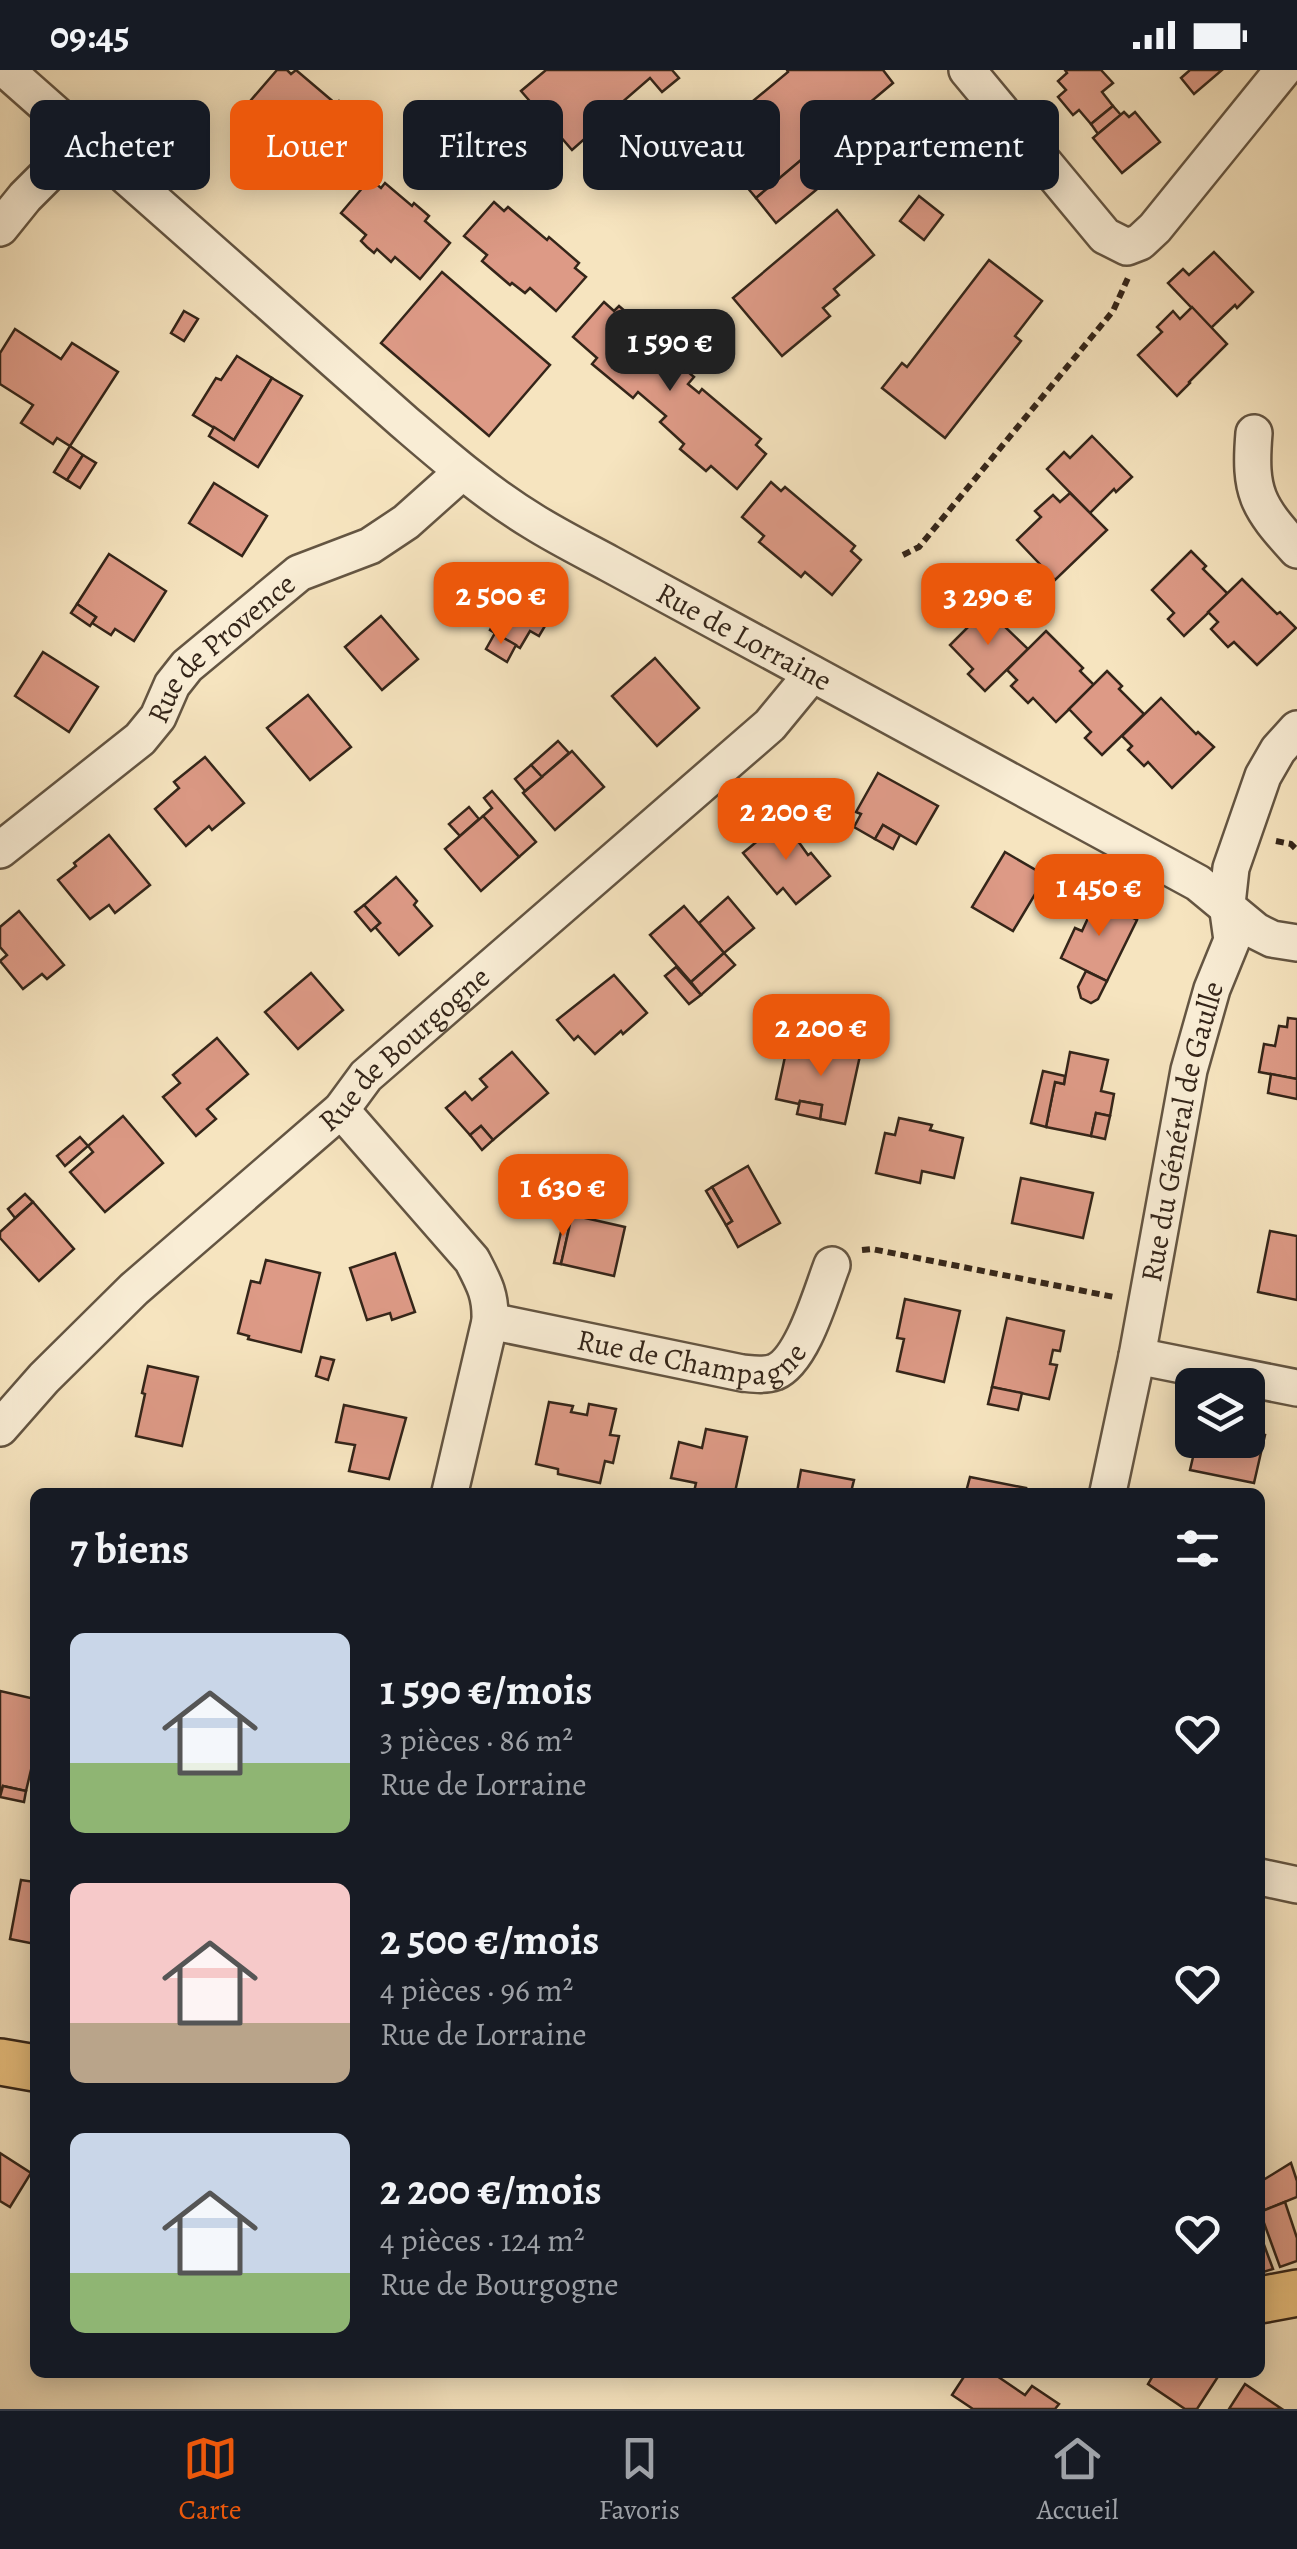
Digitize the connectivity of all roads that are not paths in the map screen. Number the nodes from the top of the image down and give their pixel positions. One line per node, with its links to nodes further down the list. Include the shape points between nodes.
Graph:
1 (967, 70): 2 (street, via 1105,236 1127,248 1155,228)
2 (1284, 70)
3 (7, 72): 4 (street, Rue de Lorraine)
4 (39, 100)
5 (32, 190): 7 (street)
6 (141, 190): 9 (street, Rue de Lorraine)
7 (0, 228)
8 (1254, 433): 10 (street, via 1256,496)
9 (462, 472): 11 (street, Rue de Lorraine, via 534,522); 13 (street, Rue de Provence, via 370,546 299,573 187,666 140,739)
10 (1297, 550)
11 (812, 674): 14 (street, Rue de Lorraine, via 1198,882); 16 (street, Rue de Bourgogne, via 770,725 366,1076)
12 (1297, 729): 14 (street, Rue du Général de Gaulle, via 1263,776 1231,868)
13 (0, 850)
14 (1227, 904): 15 (street, Rue de Lorraine, via 1256,931); 19 (street, Rue du Général de Gaulle, via 1232,940 1188,1070)
15 (1297, 944)
16 (341, 1110): 18 (street, via 472,1260 490,1302); 21 (street, Rue de Bourgogne, via 134,1289)
17 (832, 1265): 18 (street, Rue de Champagne, via 802,1342 779,1370 764,1375)
18 (490, 1321): 22 (street)
19 (1137, 1356): 20 (street); 23 (street, Rue du Général de Gaulle)
20 (1297, 1388)
21 (0, 1428)
22 (451, 1488)
23 (1109, 1488)
24 (1265, 1878): 25 (street)
25 (1297, 1885)
26 (0, 2062): 27 (main road)
27 (30, 2067)
28 (1297, 2293): 29 (main road)
29 (1265, 2299)

